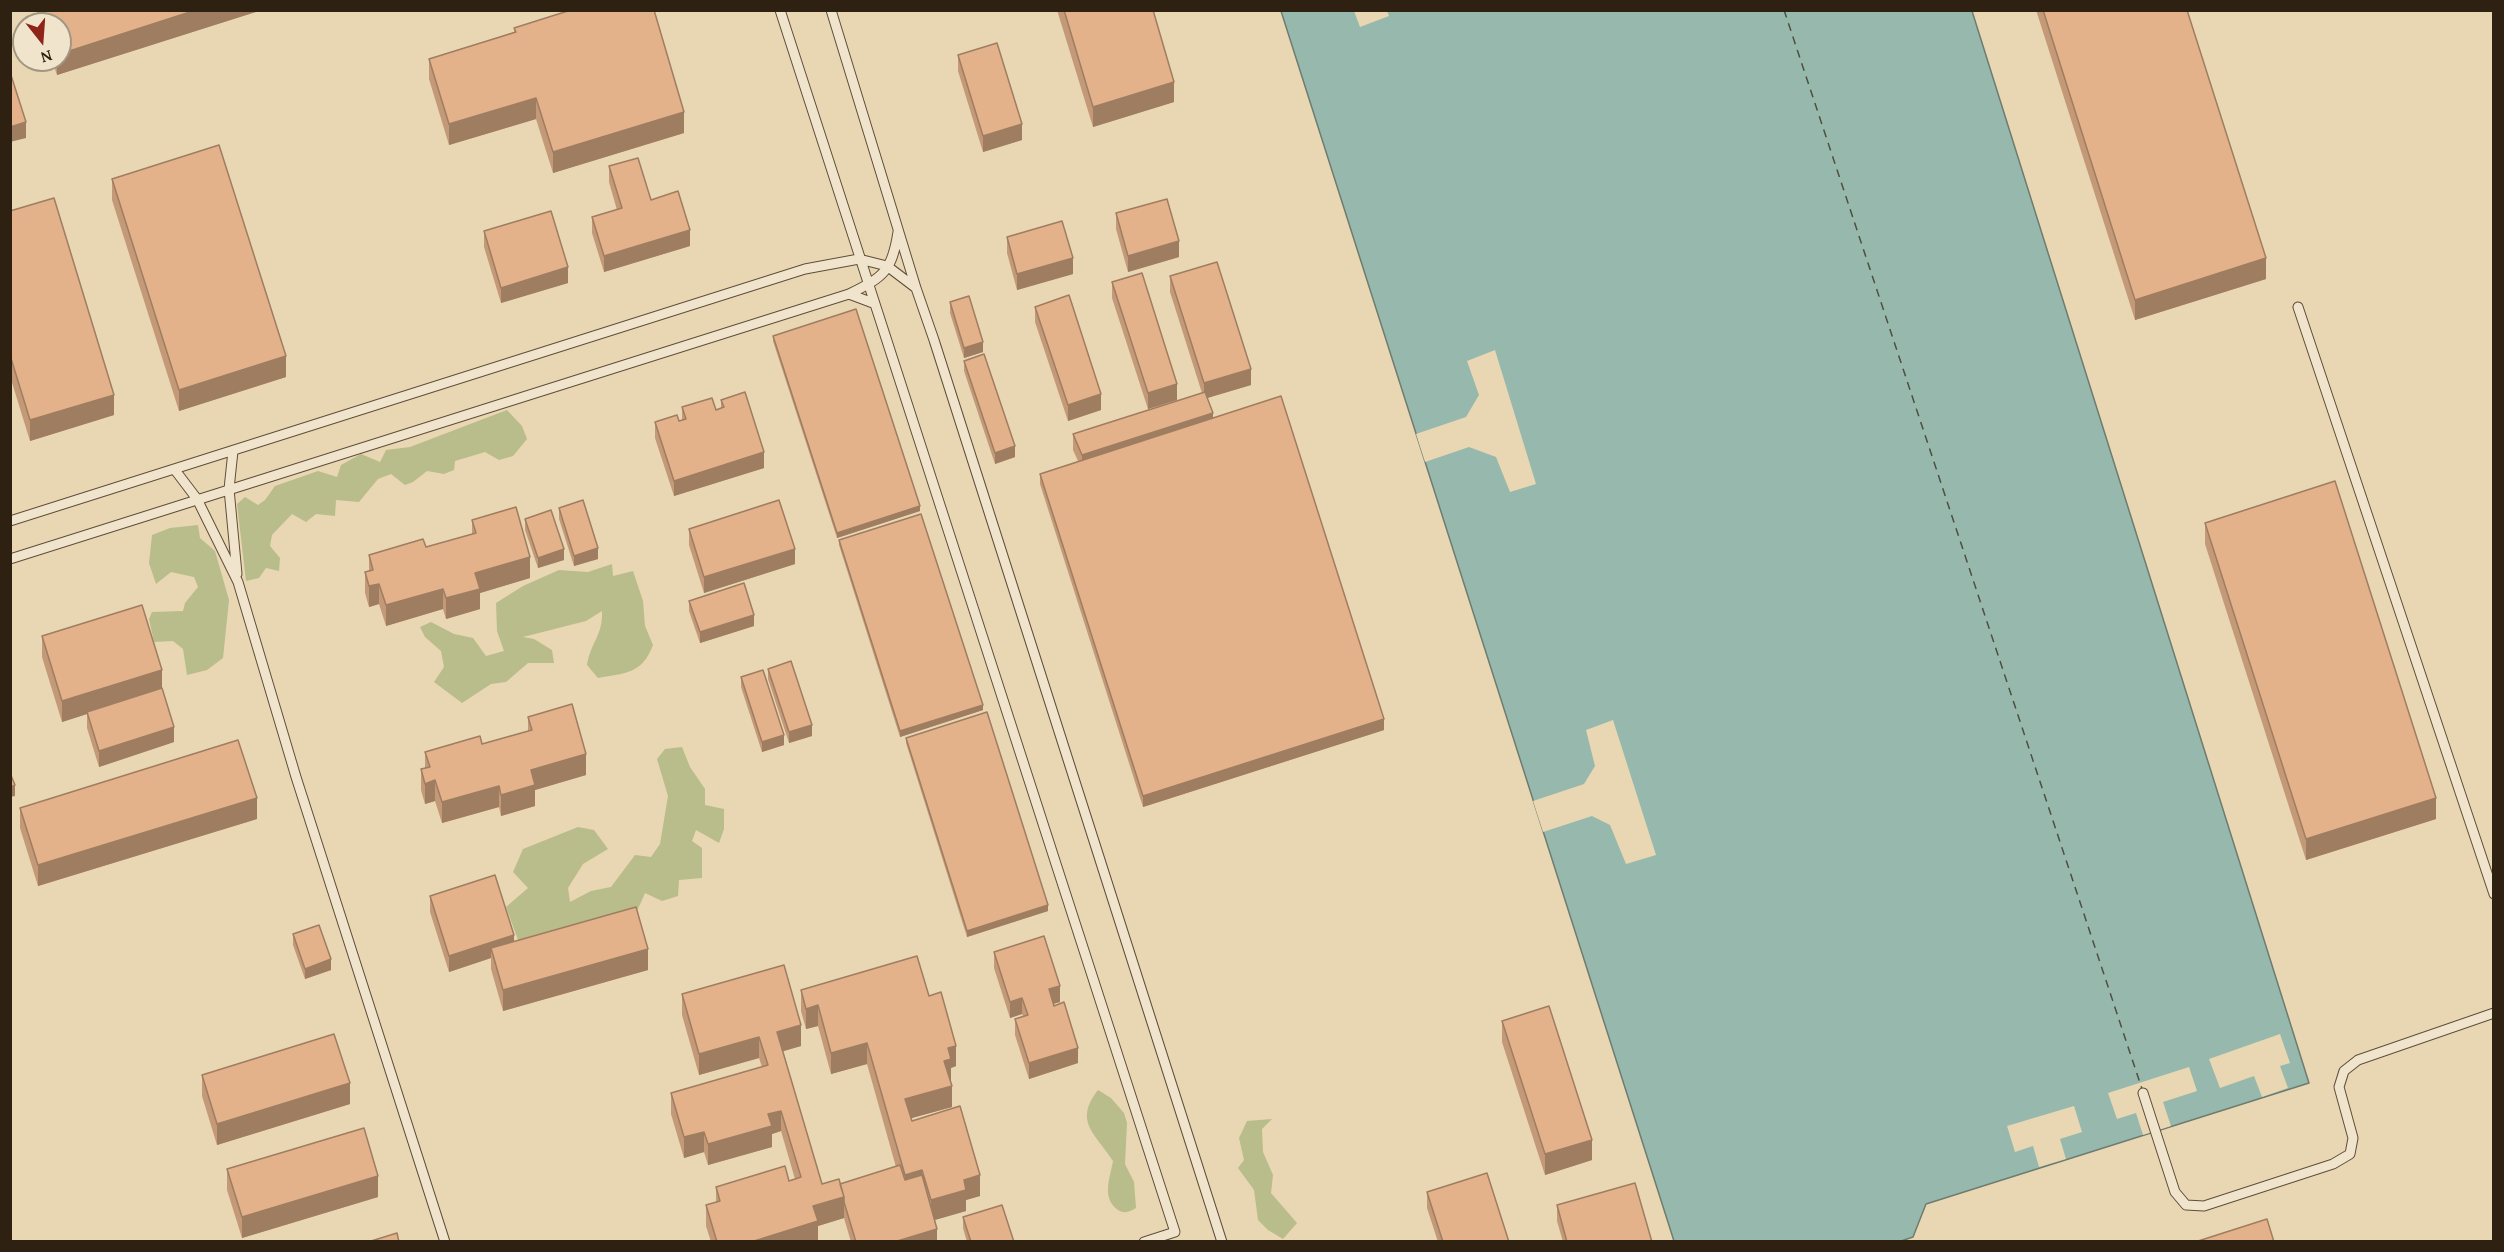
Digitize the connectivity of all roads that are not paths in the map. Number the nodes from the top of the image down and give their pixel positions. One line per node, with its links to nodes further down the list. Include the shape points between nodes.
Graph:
1 (780, 10): 4 (lane)
2 (831, 10): 3 (lane)
3 (898, 229): 5 (lane, via 894,258); 7 (lane)
4 (859, 259): 5 (lane); 6 (lane); 11 (lane, via 805,269)
5 (887, 266): 6 (lane, via 876,281); 7 (lane)
6 (867, 285): 8 (lane); 9 (lane)
7 (916, 288): 25 (lane)
8 (849, 294): 9 (lane); 13 (lane)
9 (873, 303): 21 (lane)
10 (2298, 307): 18 (lane)
11 (233, 451): 12 (lane); 13 (lane)
12 (175, 470): 14 (lane); 15 (lane)
13 (228, 489): 14 (lane); 17 (lane)
14 (197, 499): 16 (lane); 17 (lane)
15 (10, 521)
16 (10, 559)
17 (238, 582): 22 (lane, via 296,777)
18 (2493, 894)
19 (2493, 1013): 20 (lane, via 2358,1060 2344,1071 2339,1087 2353,1138 2350,1154 2333,1164 2204,1206 2186,1204 2175,1192)
20 (2143, 1093)
21 (1175, 1232): 23 (lane); 24 (lane)
22 (445, 1242)
23 (1144, 1242)
24 (1178, 1242)
25 (1222, 1242)

